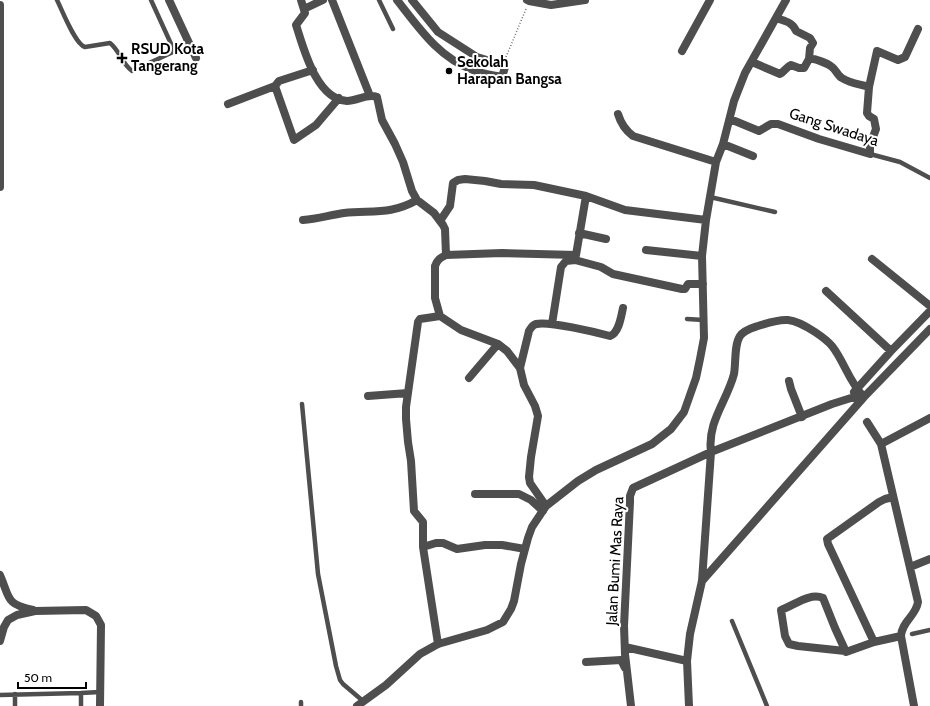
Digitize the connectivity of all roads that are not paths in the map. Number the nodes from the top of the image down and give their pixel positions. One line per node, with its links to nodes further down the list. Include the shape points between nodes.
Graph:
1 (57, 0): 2 (lane, via 68,26 81,46 110,43 116,48 126,67 132,71 173,52)
2 (151, 0)
3 (169, 0): 22 (street)
4 (301, 0): 15 (street)
5 (323, 0): 15 (street)
6 (332, 0): 28 (street)
7 (379, 0): 17 (lane)
8 (397, 0): 20 (street)
9 (412, 0): 19 (street)
10 (529, 0): 11 (street, via 551,5)
11 (585, 0)
12 (710, 0): 21 (street)
13 (786, 0): 16 (street)
14 (0, 5): 38 (street)
15 (304, 8): 25 (street, via 305,13 296,25)
16 (776, 18): 23 (street, via 790,23 796,31 810,38 813,43); 24 (street)
17 (393, 29)
18 (918, 29): 27 (street, via 905,57 898,60 877,52)
19 (438, 32): 20 (street); 20 (street, via 477,57 503,65 503,75 500,77 473,70 450,59)
20 (429, 41)
21 (682, 51)
22 (196, 58)
23 (809, 59): 24 (street, via 804,68 790,65 780,74); 27 (street, via 828,64 841,78)
24 (752, 62): 32 (street, via 734,101)
25 (313, 70): 26 (street, via 279,81); 29 (street, via 329,93)
26 (275, 86): 29 (street, via 294,140 316,125); 30 (street)
27 (869, 87): 34 (street, via 868,113 874,119 876,129 870,145)
28 (370, 96): 29 (street, via 346,101); 41 (street, via 377,97 382,120 396,144)
29 (339, 98)
30 (228, 104)
31 (618, 114): 36 (street, via 626,130 633,136)
32 (730, 119): 33 (street); 34 (street, Gang Swadaya, via 759,131 771,124 778,124)
33 (723, 144): 35 (street); 36 (street)
34 (870, 154): 37 (lane, Gang Swadaya, via 900,162)
35 (753, 156)
36 (716, 162): 40 (street)
37 (930, 178)
38 (0, 186)
39 (586, 196): 44 (street, via 625,210); 45 (street, via 534,185 501,184 474,179 458,180 453,183 450,206); 46 (street)
40 (710, 197): 42 (lane); 44 (street)
41 (417, 200): 43 (street, via 392,211 344,213); 45 (street)
42 (775, 212)
43 (303, 220)
44 (706, 220): 50 (street)
45 (440, 221): 49 (street, via 445,229)
46 (579, 232): 47 (street); 51 (street)
47 (606, 239)
48 (646, 250): 50 (street)
49 (446, 255): 51 (street, via 502,253); 58 (street, via 439,258 435,266 435,298)
50 (702, 256): 53 (street)
51 (576, 257): 53 (street, via 613,274 682,289 688,284); 61 (street, via 566,261 561,267)
52 (872, 259): 55 (street)
53 (702, 284): 60 (street)
54 (826, 292): 64 (street)
55 (930, 306)
56 (623, 308): 61 (street, via 616,331 610,336)
57 (930, 311): 64 (street)
58 (440, 316): 63 (street, via 462,330); 69 (street, via 420,319 418,322)
59 (687, 319): 60 (lane)
60 (704, 320): 81 (street, via 704,338 694,384 684,412 671,429 652,444 578,481)
61 (552, 324): 65 (street, via 537,324 529,331)
62 (930, 329): 71 (street)
63 (498, 344): 65 (street); 66 (street)
64 (891, 351): 68 (street)
65 (520, 368): 81 (street, via 524,385 538,416 529,477)
66 (468, 378)
67 (789, 381): 74 (street)
68 (856, 389): 71 (street); 72 (street); 78 (street, via 835,350 804,325 786,320 752,328 743,332 737,342 734,374 712,428)
69 (408, 393): 70 (street); 82 (street, via 406,419 412,461 414,510 422,522)
70 (368, 396)
71 (864, 397): 72 (street, Jalan Bumi Mas Raya); 87 (street)
72 (851, 398): 74 (street, Jalan Bumi Mas Raya)
73 (302, 404): 104 (lane, via 318,574 340,680)
74 (802, 417): 78 (street, Jalan Bumi Mas Raya)
75 (930, 418): 77 (street)
76 (867, 422): 77 (street)
77 (881, 444): 80 (street)
78 (711, 452): 87 (street); 97 (street, Jalan Bumi Mas Raya, via 633,488 631,492)
79 (475, 494): 81 (street, via 519,494)
80 (893, 497): 85 (street); 94 (street, via 879,502 827,539)
81 (544, 508): 83 (street, via 532,527)
82 (423, 547): 83 (street, via 443,543 457,549 485,545); 95 (street)
83 (525, 549): 95 (street, via 514,601 503,622 487,630)
84 (930, 559): 85 (street)
85 (910, 567): 92 (street, via 918,602 916,610 904,625)
86 (0, 575): 88 (street, via 11,602)
87 (702, 580): 98 (street)
88 (35, 611): 93 (street, via 8,620); 100 (street, via 86,610 96,616 100,625)
89 (732, 621): 110 (lane)
90 (930, 630): 91 (lane)
91 (912, 634)
92 (901, 636): 94 (street); 111 (street)
93 (0, 641)
94 (874, 642): 96 (street, via 848,652)
95 (438, 644): 104 (street, via 420,654 386,685)
96 (844, 651): 96 (street, via 823,598 808,598 781,610 785,636 789,644)
97 (624, 654): 98 (street); 99 (street); 108 (street, Jalan Bumi Mas Raya)
98 (687, 661): 109 (street)
99 (586, 662)
100 (100, 692): 101 (lane); 107 (street)
101 (81, 693): 102 (lane); 106 (lane)
102 (15, 694): 103 (lane); 105 (lane)
103 (0, 695)
104 (360, 704)
105 (15, 706)
106 (81, 706)
107 (100, 706)
108 (631, 706)
109 (689, 706)
110 (767, 706)
111 (914, 706)

